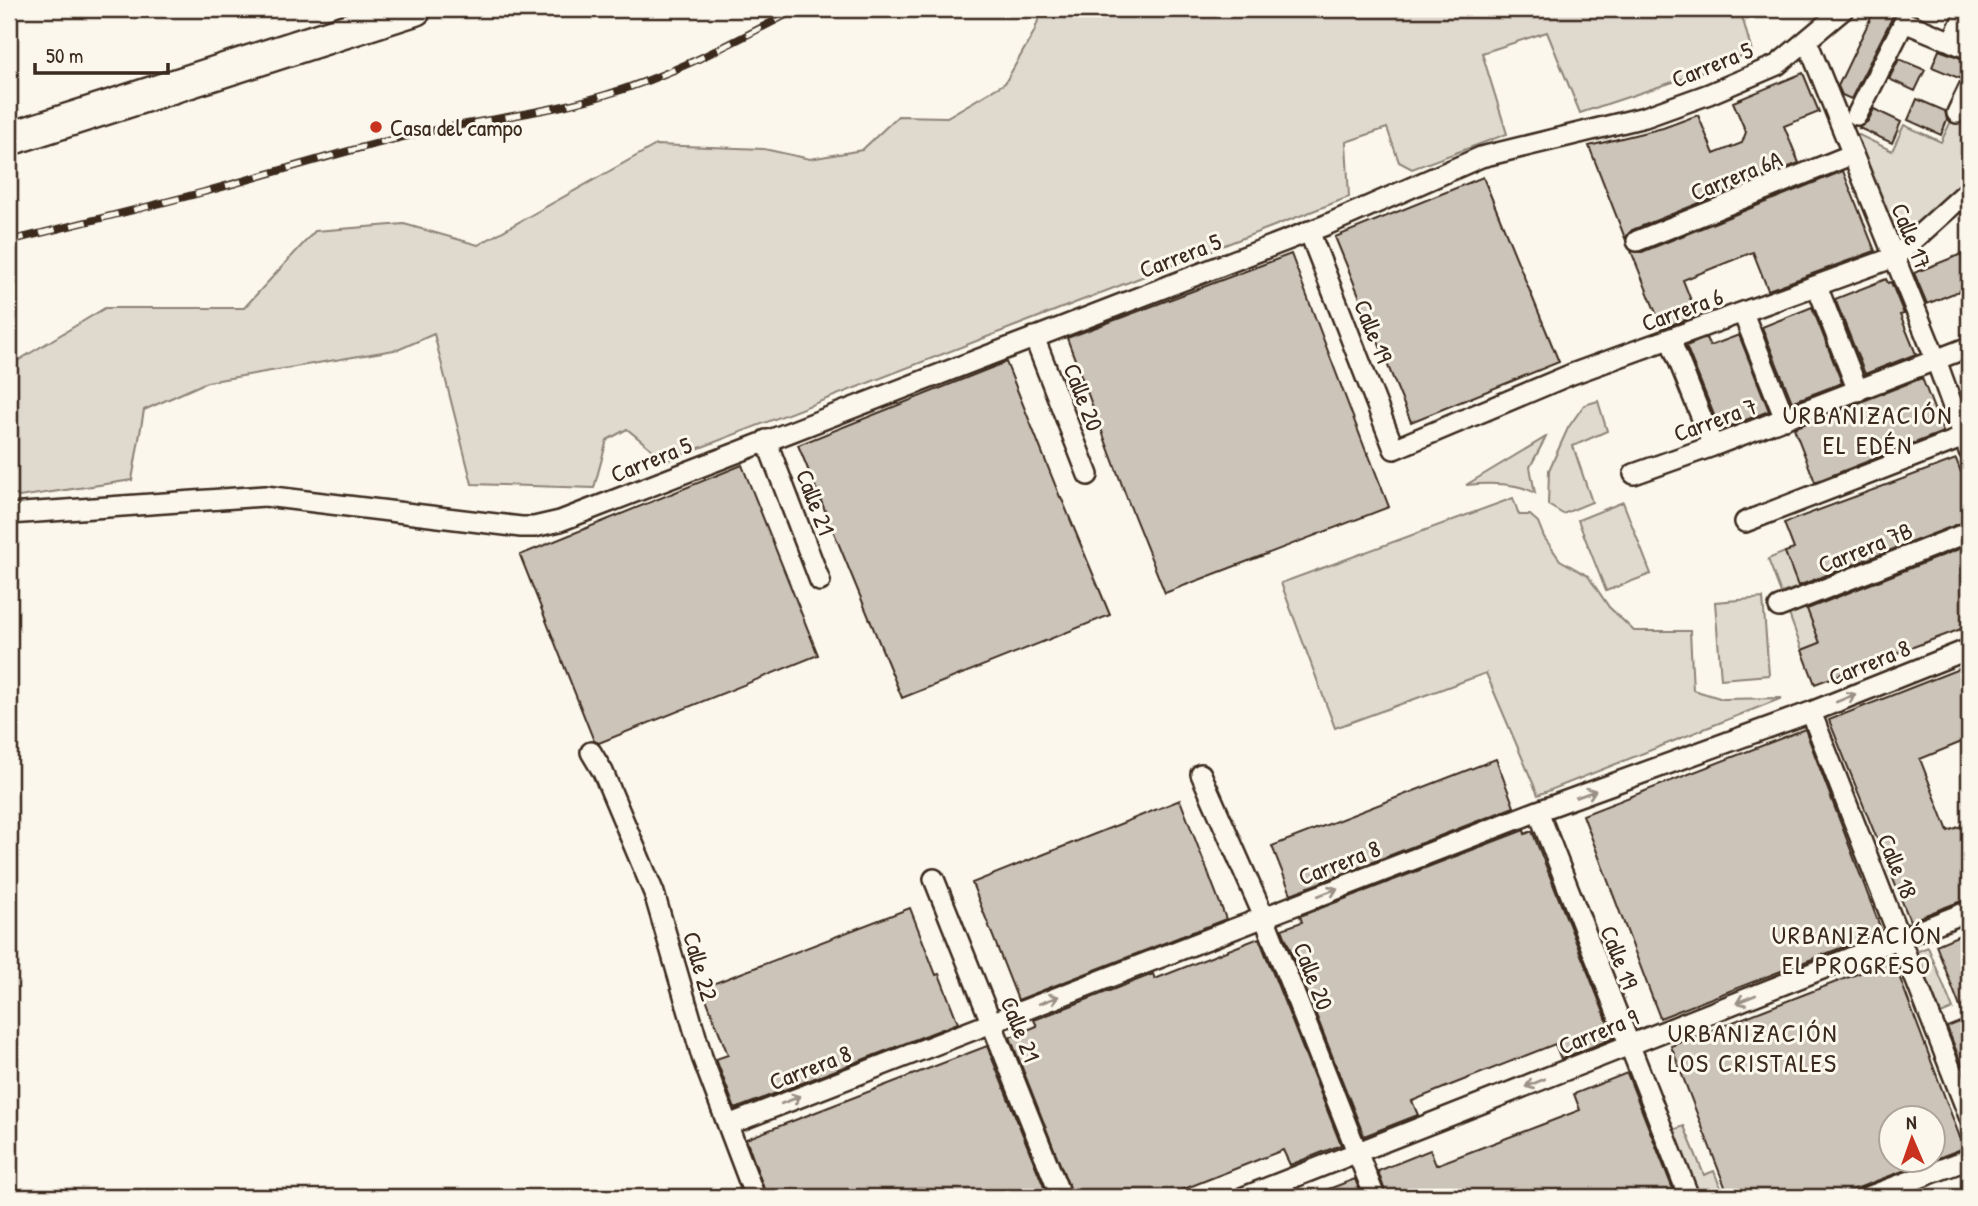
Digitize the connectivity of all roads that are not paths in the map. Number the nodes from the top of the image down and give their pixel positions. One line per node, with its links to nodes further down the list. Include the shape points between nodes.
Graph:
1 (415, 9): 9 (highway)
2 (1844, 9): 4 (street, Carrera 5)
3 (1967, 9): 5 (street)
4 (1807, 40): 10 (street, Calle 17); 12 (street, Carrera 5, via 1777,65 1709,93 1645,117 1481,157)
5 (1960, 46): 8 (street, via 1904,22)
6 (1969, 88): 7 (street)
7 (1957, 113)
8 (1857, 115)
9 (9, 139)
10 (1853, 154): 13 (street, Carrera 6A); 14 (street, Calle 17)
11 (1969, 190): 14 (street, Carrera 6)
12 (1309, 232): 17 (street, Carrera 5); 26 (street, Calle 19)
13 (1637, 241)
14 (1895, 257): 15 (street, Carrera 6); 20 (street, Calle 17)
15 (1817, 286): 16 (street, Carrera 6); 21 (street)
16 (1743, 313): 18 (street, Carrera 6); 22 (street)
17 (1034, 337): 23 (street, Carrera 5); 28 (street, Calle 20)
18 (1670, 339): 25 (street); 26 (street, Carrera 6)
19 (1969, 347): 20 (street, Carrera 7)
20 (1936, 359): 21 (street, Carrera 7); 24 (street, Calle 17)
21 (1858, 391): 22 (street, Carrera 7)
22 (1785, 419): 25 (street, Carrera 7)
23 (766, 440): 29 (street, Carrera 5, via 560,522 534,527 265,496); 32 (street, Calle 21)
24 (1967, 444): 30 (street)
25 (1713, 446): 27 (street, Carrera 7)
26 (1394, 449)
27 (1634, 474)
28 (1088, 475)
29 (9, 514)
30 (1745, 522)
31 (1969, 532): 33 (street, Carrera 7B)
32 (820, 581)
33 (1779, 607)
34 (1969, 649): 35 (street, Carrera 8, one-way to 34)
35 (1811, 712): 38 (street, Carrera 8, one-way to 35); 42 (street, Calle 18)
36 (591, 752): 46 (street, Calle 22, via 654,893 702,1057)
37 (1201, 774): 41 (street, Calle 20)
38 (1538, 811): 41 (street, Carrera 8, one-way to 38); 44 (street, Calle 19)
39 (934, 879): 43 (street, Calle 21)
40 (1969, 911): 42 (street, Carrera 9)
41 (1264, 917): 43 (street, Carrera 8, one-way to 41); 47 (street, Calle 20)
42 (1900, 938): 44 (street, Carrera 9, one-way to 44); 45 (street, Calle 18)
43 (992, 1023): 46 (street, Carrera 8, one-way to 43); 50 (street, Calle 21)
44 (1628, 1046): 47 (street, Carrera 9, one-way to 47); 53 (street, Calle 19)
45 (1969, 1116)
46 (728, 1125): 49 (street, Calle 22)
47 (1357, 1153): 51 (street, Carrera 9); 52 (street, Calle 20)
48 (1969, 1159): 54 (street)
49 (755, 1197)
50 (1061, 1197)
51 (1244, 1197)
52 (1375, 1197)
53 (1689, 1197)
54 (1868, 1197)

